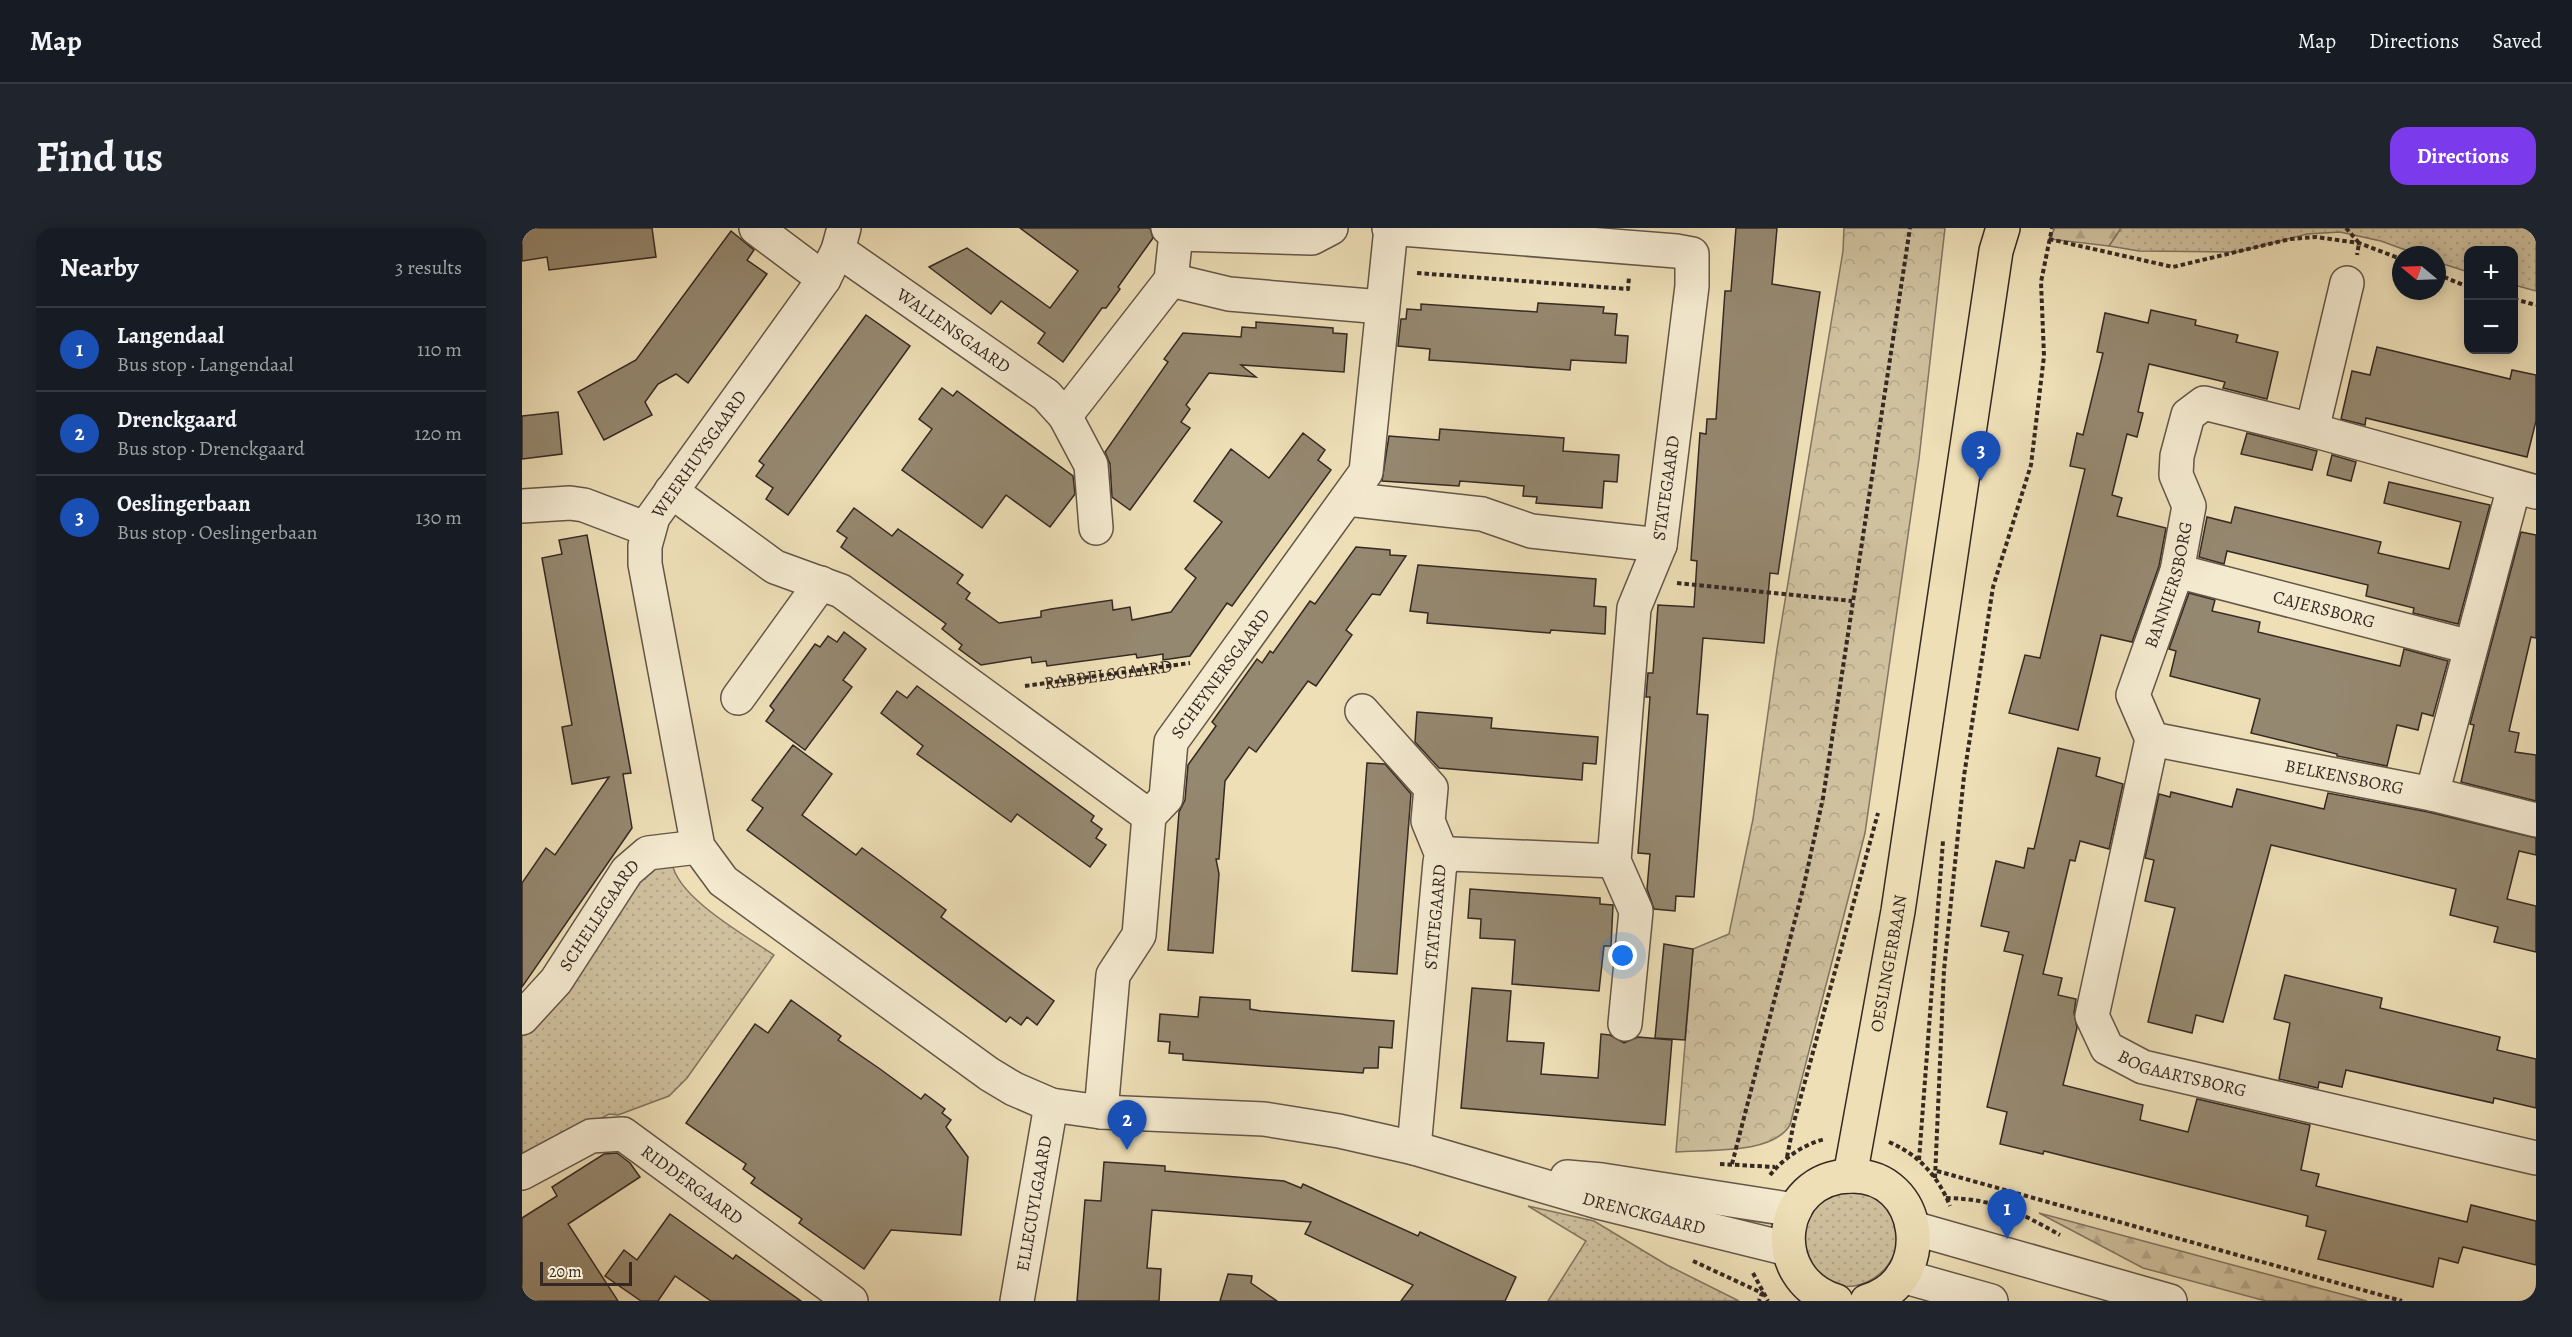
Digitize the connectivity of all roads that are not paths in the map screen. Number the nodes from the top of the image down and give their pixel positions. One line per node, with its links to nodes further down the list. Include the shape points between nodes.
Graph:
1 (756, 228): 6 (street, WALLENSGAARD)
2 (1331, 228): 4 (street, via 1312,238)
3 (1390, 228): 9 (street, SCHEYNERSGAARD); 18 (street, STATEGAARD, via 1692,254 1692,286)
4 (1172, 231): 7 (street)
5 (1999, 236): 39 (main road, OESLINGERBAAN, via 1898,911)
6 (835, 253): 10 (street, WALLENSGAARD, via 1046,395); 13 (street, WEERHUYSGAARD)
7 (1171, 280): 9 (street, via 1229,294); 10 (street)
8 (2348, 283): 11 (street)
9 (1382, 307): 14 (street, SCHEYNERSGAARD, via 1366,472)
10 (1065, 416): 16 (street, WALLENSGAARD, via 1091,465)
11 (2312, 430): 12 (street, BANNIERSBORG); 19 (street, BANNIERSBORG, via 2204,403 2188,415 2176,475 2189,506)
12 (2525, 489): 21 (street)
13 (671, 491): 17 (street, WEERHUYSGAARD); 20 (street, via 775,567)
14 (1347, 499): 18 (street, via 1482,514 1531,531); 26 (street, SCHEYNERSGAARD, via 1171,742 1166,798)
15 (522, 506): 17 (street, via 577,504)
16 (1096, 528)
17 (647, 529): 28 (street, WEERHUYSGAARD, via 645,564)
18 (1660, 544): 30 (street, STATEGAARD, via 1634,608)
19 (2176, 571): 21 (street, CAJERSBORG); 24 (street, BANNIERSBORG, via 2133,695)
20 (821, 583): 22 (street); 26 (street, via 840,591)
21 (2470, 646): 25 (street)
22 (738, 698)
23 (1362, 711): 29 (street, via 1431,788 1428,821)
24 (2152, 739): 25 (street, BELKENSBORG); 36 (street, BOGAARTSBORG, via 2092,1016 2107,1048 2144,1067)
25 (2432, 794): 27 (street, BELKENSBORG)
26 (1149, 816): 34 (street, via 1139,935 1113,975)
27 (2536, 820)
28 (698, 847): 31 (street, SCHELLEGAARD, via 648,853 627,871 556,981); 33 (street, DRENCKGAARD, via 723,881 989,1074)
29 (1444, 860): 30 (street, STATEGAARD, via 1452,854); 35 (street, STATEGAARD, via 1440,862)
30 (1614, 861): 32 (street, STATEGAARD, via 1636,911)
31 (522, 1018)
32 (1624, 1024)
33 (1051, 1105): 34 (street, DRENCKGAARD); 46 (street, ELLECUYLGAARD)
34 (1101, 1112): 35 (street, DRENCKGAARD, via 1264,1119)
35 (1414, 1148): 37 (street, DRENCKGAARD)
36 (2536, 1158)
37 (1499, 1172): 40 (street, DRENCKGAARD, via 1602,1180); 42 (street, DRENCKGAARD, via 1598,1202)
38 (522, 1173): 45 (street, RIDDERGAARD, via 591,1136 623,1134)
39 (1850, 1176): 40 (main road, via 1828,1180 1814,1188); 41 (main road, via 1872,1179 1888,1188 1908,1211)
40 (1795, 1210): 42 (main road, via 1788,1232)
41 (1914, 1228): 43 (main road, via 1913,1249); 49 (street)
42 (1788, 1249): 44 (main road, via 1801,1278)
43 (1902, 1276): 47 (main road, via 1887,1291); 48 (street)
44 (1829, 1300)
45 (851, 1301)
46 (1017, 1301)
47 (1867, 1301)
48 (1991, 1301)
49 (2169, 1301)

